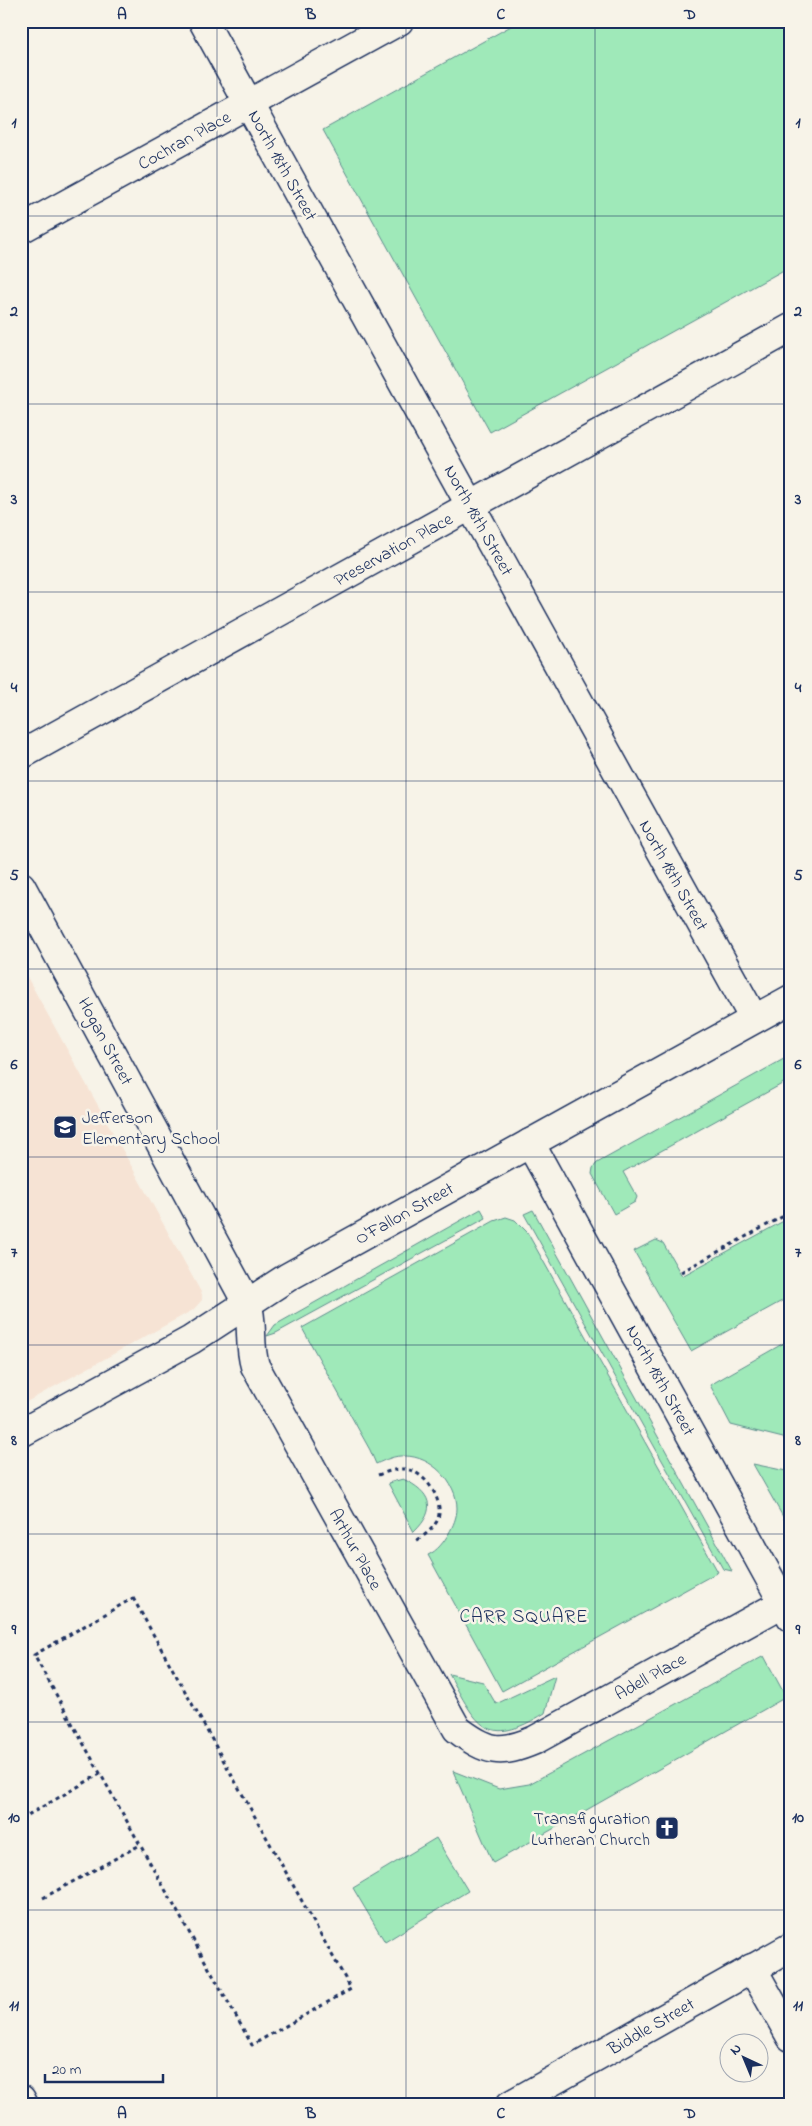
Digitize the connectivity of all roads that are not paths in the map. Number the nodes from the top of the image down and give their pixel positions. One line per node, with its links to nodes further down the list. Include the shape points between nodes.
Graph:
1 (203, 21): 3 (street, North 18th Street)
2 (400, 21): 3 (street, Cochran Place)
3 (249, 104): 4 (street, Cochran Place); 6 (street, North 18th Street)
4 (21, 230)
5 (791, 328): 6 (street, Preservation Place)
6 (471, 506): 7 (street, Preservation Place); 10 (street, North 18th Street)
7 (21, 755)
8 (21, 886): 12 (street, Hogan Street)
9 (791, 999): 10 (street, O'Fallon Street)
10 (754, 1019): 11 (street, O'Fallon Street)
11 (530, 1143): 12 (street, O'Fallon Street); 14 (street, North 18th Street)
12 (247, 1303): 13 (street, O'Fallon Street, via 191,1340); 15 (street, Arthur Place, via 250,1351 255,1366 457,1729 474,1742 496,1750)
13 (21, 1433)
14 (787, 1610): 15 (street, Adell Place)
15 (517, 1748)
16 (791, 1947): 17 (street, Biddle Street)
17 (752, 1968): 18 (street); 21 (street, Biddle Street)
18 (791, 2037)
19 (21, 2099): 20 (street)
20 (24, 2105)
21 (510, 2105)

